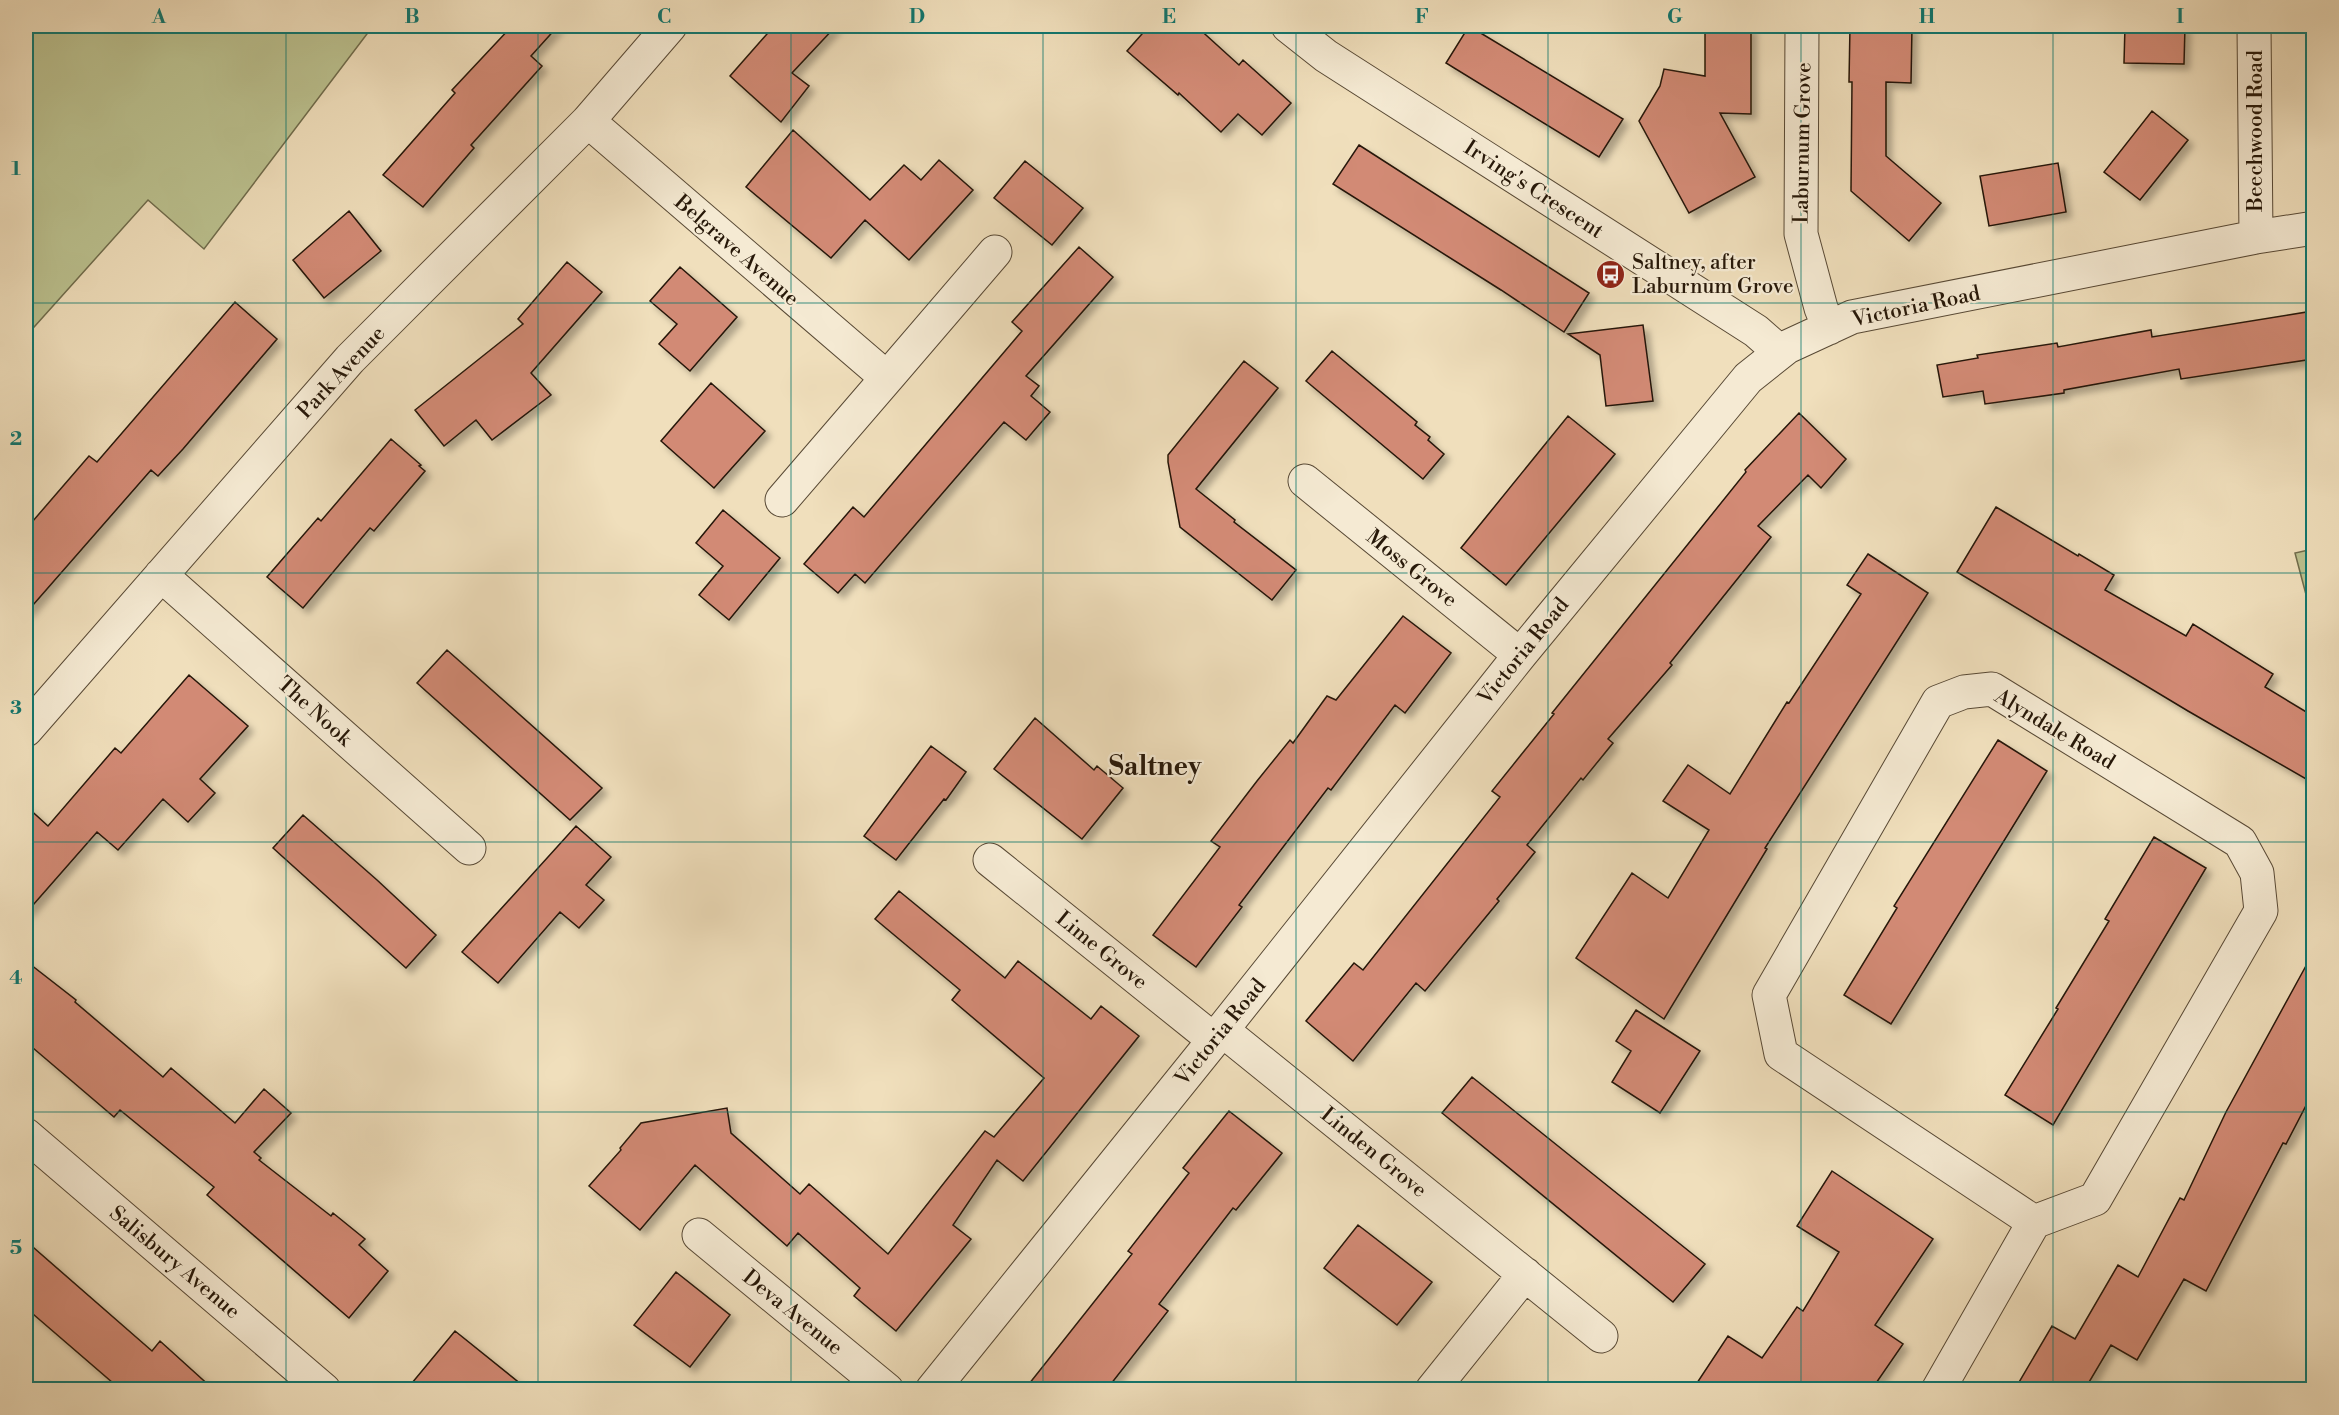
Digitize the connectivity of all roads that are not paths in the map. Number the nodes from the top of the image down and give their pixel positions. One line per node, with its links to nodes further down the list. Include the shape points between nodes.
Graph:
1 (670, 26): 5 (street, Park Avenue)
2 (1288, 26): 10 (street, Irving's Crescent, via 1326,56 1756,331)
3 (1802, 26): 9 (street, Laburnum Grove, via 1801,234)
4 (2254, 26): 7 (street, Beechwood Road)
5 (588, 121): 11 (street, Belgrave Avenue); 14 (street, Park Avenue, via 350,359)
6 (2313, 228): 7 (street, Victoria Road)
7 (2256, 237): 9 (street, Victoria Road, via 1852,317)
8 (995, 252): 11 (street)
9 (1829, 328): 10 (street, Victoria Road)
10 (1780, 352): 15 (street, Victoria Road, via 1748,378)
11 (887, 378): 13 (street)
12 (1305, 481): 15 (street, Moss Grove)
13 (782, 500)
14 (161, 575): 16 (street, Park Avenue); 17 (street, The Nook)
15 (1520, 655): 19 (street, Victoria Road)
16 (26, 730)
17 (470, 848)
18 (990, 860): 19 (street, Lime Grove)
19 (1218, 1035): 23 (street, Linden Grove); 27 (street, Victoria Road)
20 (26, 1135): 25 (street, Salisbury Avenue)
21 (2034, 1222): 21 (street, Alyndale Road, via 1780,1054 1769,995 1938,702 1964,692 1992,689 2240,842 2257,873 2261,911 2095,1198); 29 (street)
22 (699, 1235): 26 (street, Deva Avenue)
23 (1525, 1274): 24 (street, Linden Grove); 28 (street)
24 (1601, 1336)
25 (324, 1389)
26 (887, 1389)
27 (932, 1389)
28 (1432, 1389)
29 (1938, 1389)

